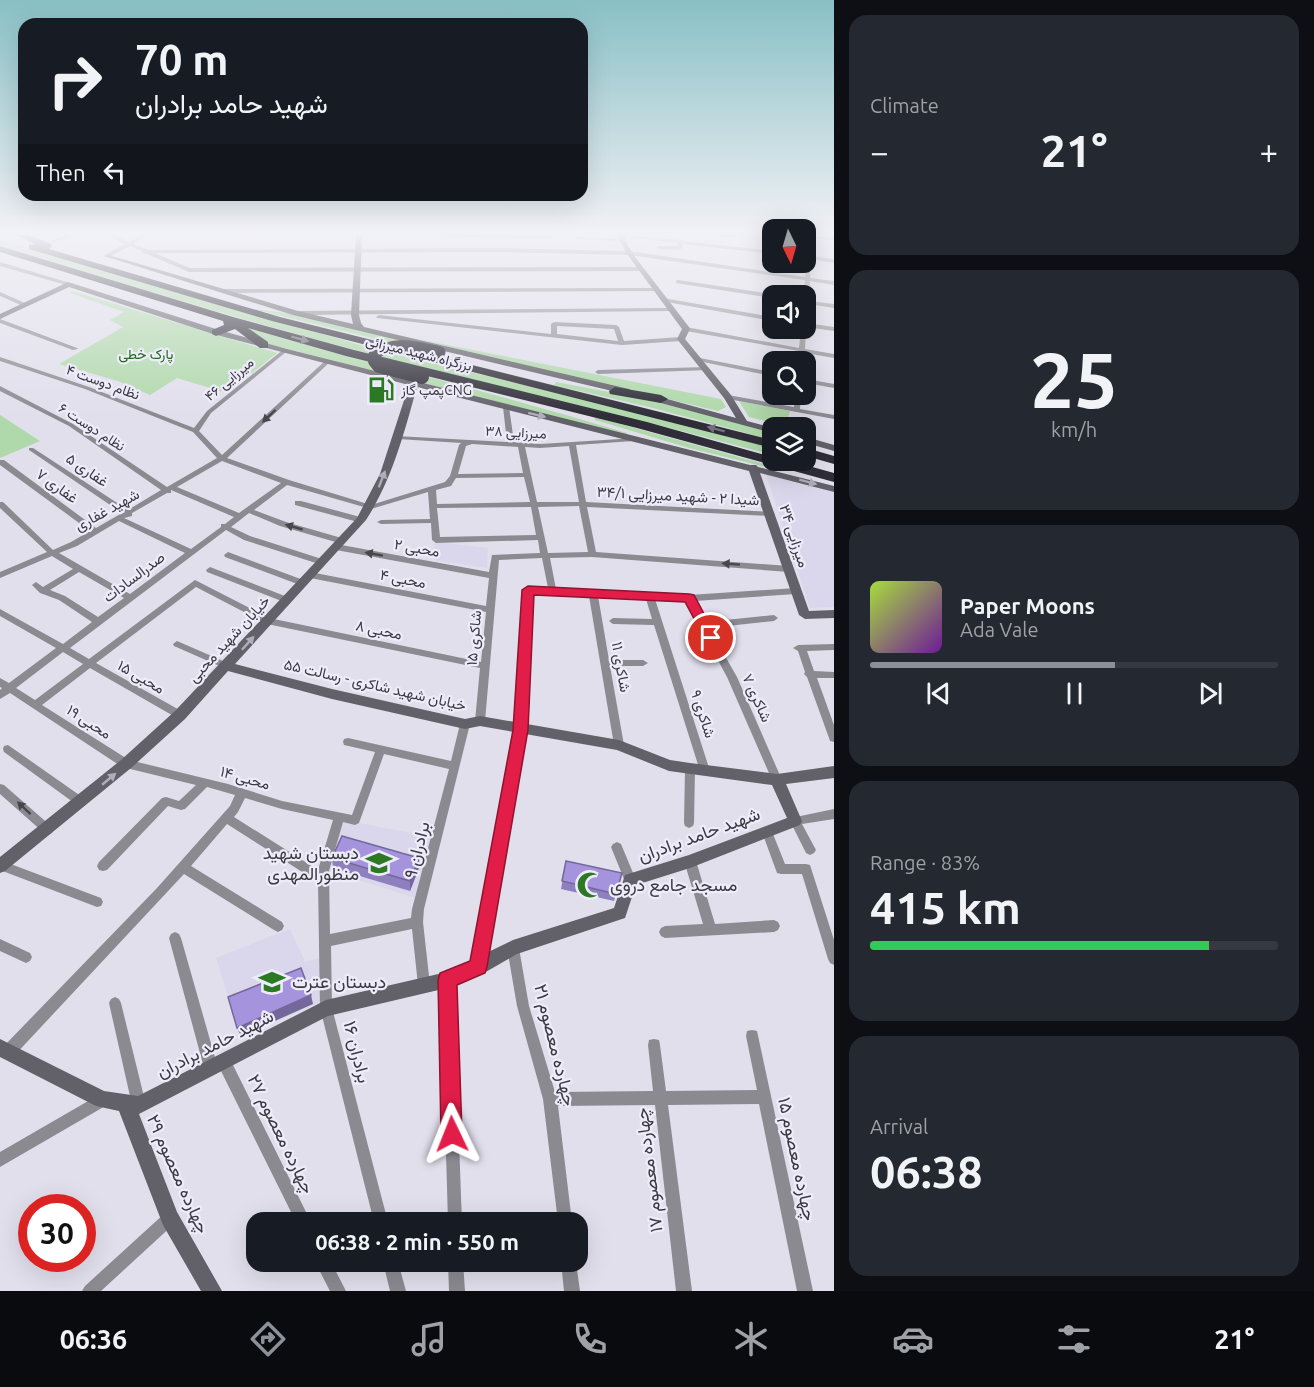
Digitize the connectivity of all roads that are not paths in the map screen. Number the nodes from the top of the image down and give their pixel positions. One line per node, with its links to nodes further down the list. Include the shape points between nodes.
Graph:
1 (3, 295): 13 (street)
2 (45, 295): 13 (street)
3 (103, 295): 27 (street)
4 (150, 295): 21 (highway, بزرگراه شهید میرزائی)
5 (215, 295): 10 (highway, بزرگراه شهید میرزائی)
6 (217, 295): 10 (street)
7 (261, 295): 10 (street)
8 (357, 295): 18 (street)
9 (660, 295): 11 (street)
10 (222, 297): 15 (highway); 63 (highway, بزرگراه شهید میرزائی, one-way to 10)
11 (663, 300): 16 (street); 19 (street)
12 (816, 304): 14 (street)
13 (25, 305): 20 (street)
14 (834, 306)
15 (278, 308): 17 (street)
16 (670, 310): 18 (street); 25 (street)
17 (298, 313): 18 (street); 22 (street)
18 (356, 314): 22 (street, via 350,322); 23 (street, via 357,324); 28 (street)
19 (762, 317)
20 (0, 319): 33 (street)
21 (229, 319): 27 (highway, via 230,327); 32 (highway); 57 (highway, بزرگراه شهید میرزائی, one-way to 57)
22 (342, 324): 23 (street)
23 (362, 328): 48 (street)
24 (816, 328): 26 (street)
25 (686, 329): 29 (street); 34 (street)
26 (834, 329)
27 (216, 332): 32 (street)
28 (554, 336): 31 (street); 31 (street, via 554,324 616,327)
29 (681, 339): 31 (street); 38 (street)
30 (803, 339): 34 (street)
31 (622, 343)
32 (264, 345): 35 (street)
33 (75, 349)
34 (802, 350): 36 (street)
35 (284, 351): 39 (street); 59 (street, میرزایی ۴۶, via 209,412)
36 (834, 356)
37 (0, 359): 59 (street, نظام دوست ۴)
38 (700, 360): 40 (street); 42 (street)
39 (327, 362): 43 (street); 72 (street, شهید غفاری, one-way to 72)
40 (707, 369): 41 (street); 47 (street)
41 (598, 372)
42 (762, 372)
43 (418, 380): 48 (highway, bridge, via 379,366 374,355 395,345); 50 (street); 52 (highway); 60 (street, خیابان شهید محبی)
44 (816, 383): 45 (street)
45 (834, 386)
46 (0, 388): 81 (street, نظام دوست ۶, via 71,425)
47 (728, 397): 51 (street); 53 (street)
48 (661, 399): 54 (street)
49 (797, 405): 53 (street)
50 (506, 407): 61 (street, one-way to 61); 65 (street)
51 (734, 408): 54 (street); 56 (street)
52 (554, 409): 57 (highway); 71 (highway)
53 (797, 410): 55 (street)
54 (718, 415): 56 (street)
55 (834, 417)
56 (744, 421): 58 (street)
57 (642, 425): 78 (highway, بزرگراه شهید میرزائی)
58 (762, 427)
59 (195, 431): 72 (street)
60 (398, 437): 62 (street, میرزایی ۳۸); 88 (street, خیابان شهید محبی, one-way to 60)
61 (634, 439): 66 (street, میرزایی ۳۸); 71 (street)
62 (472, 441): 65 (street, میرزایی ۳۸); 77 (street, via 464,445)
63 (762, 441)
64 (816, 443): 68 (street)
65 (511, 445): 67 (street, میرزایی ۳۸)
66 (572, 445): 67 (street, میرزایی ۳۸); 85 (street)
67 (521, 446): 76 (street)
68 (834, 448)
69 (31, 449): 90 (street, غفاری ۵)
70 (816, 455): 73 (highway)
71 (711, 456): 75 (street)
72 (221, 458): 79 (street); 81 (street, شهید غفاری)
73 (834, 460)
74 (1, 462): 98 (street, غفاری ۷)
75 (753, 467): 80 (street, one-way to 80); 91 (street, میرزایی ۳۴)
76 (527, 475): 77 (street); 86 (street)
77 (454, 476): 82 (street, via 448,484)
78 (834, 478)
79 (286, 482): 88 (street); 89 (street, صدرالسادات)
80 (834, 489)
81 (170, 490): 90 (street, شهید غفاری); 92 (street, نظام دوست ۶)
82 (432, 490): 87 (street); 88 (street)
83 (298, 503): 94 (street)
84 (0, 504): 102 (street)
85 (583, 504): 86 (street, شیدا ۲ - شهید میرزایی ۳۴/۱); 91 (street, شیدا ۲ - شهید میرزایی ۳۴/۱); 104 (street)
86 (534, 505): 87 (street, شیدا ۲ - شهید میرزایی ۳۴/۱); 99 (street)
87 (434, 506): 95 (street)
88 (371, 507): 94 (street, خیابان شهید محبی)
89 (248, 510): 92 (street, صدرالسادات); 100 (street, محبی ۲, one-way to 89)
90 (129, 514): 93 (street, شهید غفاری)
91 (771, 514): 109 (street, میرزایی ۳۴)
92 (239, 516): 97 (street, صدرالسادات)
93 (120, 519): 98 (street, شهید غفاری); 101 (street)
94 (361, 520): 100 (street, خیابان شهید محبی)
95 (434, 521): 96 (street); 99 (street, via 436,540)
96 (381, 522)
97 (224, 526): 101 (street, صدرالسادات); 106 (street)
98 (96, 532): 102 (street, شهید غفاری)
99 (541, 537): 103 (street)
100 (339, 544): 106 (street, خیابان شهید محبی); 112 (street, محبی ۲, one-way to 100)
101 (190, 552): 117 (street, صدرالسادات)
102 (52, 554): 108 (street); 111 (street, شهید غفاری)
103 (544, 554): 104 (street); 112 (street, شاکری ۱۵, via 495,557); 115 (street)
104 (592, 554): 109 (street, one-way to 104)
105 (228, 555): 113 (street, محبی ۴)
106 (322, 561): 113 (street, خیابان شهید محبی)
107 (0, 563): 111 (street)
108 (78, 569): 117 (street); 125 (street, via 39,588)
109 (789, 569): 114 (street, میرزایی ۳۴)
110 (210, 570): 120 (street)
111 (4, 573)
112 (494, 576): 121 (street, شاکری ۱۵)
113 (306, 579): 120 (street, خیابان شهید محبی); 121 (street, محبی ۴)
114 (796, 591): 119 (street); 123 (street, میرزایی ۳۴, via 805,615)
115 (553, 592): 116 (street); 147 (street, via 528,590)
116 (593, 594): 118 (street); 133 (street, شاکری ۱۱)
117 (128, 597): 125 (street, صدرالسادات)
118 (650, 598): 119 (street); 128 (street, شاکری ۹)
119 (689, 598): 129 (street, شاکری ۷)
120 (287, 600): 126 (street, خیابان شهید محبی)
121 (490, 610): 137 (street, شاکری ۱۵)
122 (0, 612): 132 (street, محبی ۱۵)
123 (834, 614)
124 (774, 618): 129 (street)
125 (97, 621): 132 (street, صدرالسادات)
126 (267, 621): 135 (street, محبی ۸, via 195,583); 136 (street, خیابان شهید محبی, one-way to 126); 137 (street, محبی ۸)
127 (613, 621): 128 (street)
128 (658, 622): 156 (street, شاکری ۹)
129 (704, 625): 158 (street, شاکری ۷, via 732,677)
130 (177, 644): 136 (street)
131 (834, 647): 138 (street, via 800,648)
132 (62, 648): 135 (street, محبی ۱۵); 141 (street, صدرالسادات)
133 (605, 663): 134 (street); 150 (street, شاکری ۱۱)
134 (644, 663)
135 (88, 664): 143 (street); 144 (street, محبی ۱۵)
136 (227, 666): 144 (street, خیابان شهید محبی); 146 (street, خیابان شهید شاکری - رسالت ۵۵)
137 (485, 666): 145 (street, شاکری ۱۵)
138 (809, 674): 139 (street); 148 (street)
139 (834, 675)
140 (0, 682): 141 (street, محبی ۱۹)
141 (10, 688): 142 (street, صدرالسادات); 143 (street, محبی ۱۹)
142 (0, 695)
143 (36, 705): 153 (street, محبی ۱۹)
144 (180, 715): 153 (street, خیابان شهید محبی)
145 (480, 722): 146 (street, خیابان شهید شاکری - رسالت ۵۵); 147 (street, خیابان شهید شاکری - رسالت ۵۵)
146 (465, 724): 154 (street, برادران ۹)
147 (520, 730): 150 (street, خیابان شهید شاکری - رسالت ۵۵); 190 (street)
148 (834, 738)
149 (348, 742): 152 (street)
150 (619, 745): 155 (street, خیابان شهید شاکری - رسالت ۵۵)
151 (8, 749): 162 (street)
152 (381, 749): 154 (street); 164 (street, محبی ۱۴, via 355,820)
153 (126, 764): 159 (street, محبی ۱۴); 162 (street, خیابان شهید محبی, one-way to 153)
154 (455, 766): 179 (street, برادران ۹)
155 (690, 769): 156 (street, خیابان شهید شاکری - رسالت ۵۵); 167 (street)
156 (705, 771): 158 (street, خیابان شهید شاکری - رسالت ۵۵)
157 (834, 772): 158 (street, خیابان شهید شاکری - رسالت ۵۵)
158 (777, 780): 166 (street)
159 (205, 783): 161 (street, محبی ۱۴); 174 (street, via 181,806 166,801)
160 (0, 788): 168 (street, one-way to 160)
161 (242, 792): 164 (street, محبی ۱۴); 165 (street)
162 (81, 802): 168 (street, خیابان شهید محبی)
163 (834, 814): 166 (street)
164 (339, 817): 176 (street, برادران ۱۶)
165 (226, 818): 175 (street); 176 (street)
166 (795, 821): 169 (street, شهید حامد برادران); 171 (street)
167 (689, 823)
168 (48, 830): 173 (street, خیابان شهید محبی)
169 (767, 832): 172 (street, شهید حامد برادران); 189 (street, via 781,869 806,869)
170 (617, 847): 177 (street)
171 (810, 850)
172 (690, 861): 177 (street, شهید حامد برادران); 182 (street)
173 (0, 866): 178 (street)
174 (103, 867)
175 (183, 867): 180 (street); 197 (street)
176 (323, 879): 185 (street, برادران ۱۶)
177 (630, 880): 187 (street, شهید حامد برادران, via 620,913)
178 (97, 902)
179 (417, 922): 185 (street); 192 (street, برادران ۹)
180 (278, 926)
181 (774, 926): 182 (street)
182 (711, 930): 183 (street)
183 (665, 932)
184 (175, 938): 198 (street, چهارده معصوم ۲۷)
185 (325, 941): 194 (street, برادران ۱۶)
186 (0, 945): 188 (street)
187 (513, 948): 190 (street, شهید حامد برادران); 201 (street, چهارده معصوم ۲۱, via 523,1006)
188 (26, 957)
189 (834, 959)
190 (478, 967): 191 (street, شهید حامد برادران)
191 (447, 980): 192 (street, شهید حامد برادران); 207 (street)
192 (424, 985): 194 (street, شهید حامد برادران)
193 (115, 1003): 203 (street)
194 (326, 1008): 198 (street, شهید حامد برادران); 206 (street, برادران ۱۶)
195 (752, 1035): 200 (street, چهارده معصوم ۱۵)
196 (654, 1045): 199 (street, چهارده معصوم ۱۷)
197 (4, 1050): 202 (street)
198 (218, 1065): 203 (street, شهید حامد برادران); 205 (street, چهارده معصوم ۲۷)
199 (660, 1097): 200 (street); 201 (street); 220 (street, چهارده معصوم ۱۷)
200 (765, 1097): 221 (street, چهارده معصوم ۱۵)
201 (550, 1099): 208 (street, چهارده معصوم ۲۱)
202 (102, 1100): 203 (street); 204 (street)
203 (132, 1105): 209 (street, چهارده معصوم ۲۹)
204 (0, 1160)
205 (299, 1212)
206 (378, 1212)
207 (455, 1212)
208 (564, 1212)
209 (170, 1218): 214 (street); 215 (street, چهارده معصوم ۲۹)
210 (328, 1272): 216 (street)
211 (393, 1272): 217 (street)
212 (456, 1272): 218 (street)
213 (570, 1272): 219 (street)
214 (90, 1291)
215 (212, 1291)
216 (338, 1291)
217 (398, 1291)
218 (457, 1291)
219 (572, 1291)
220 (684, 1291)
221 (805, 1291)

